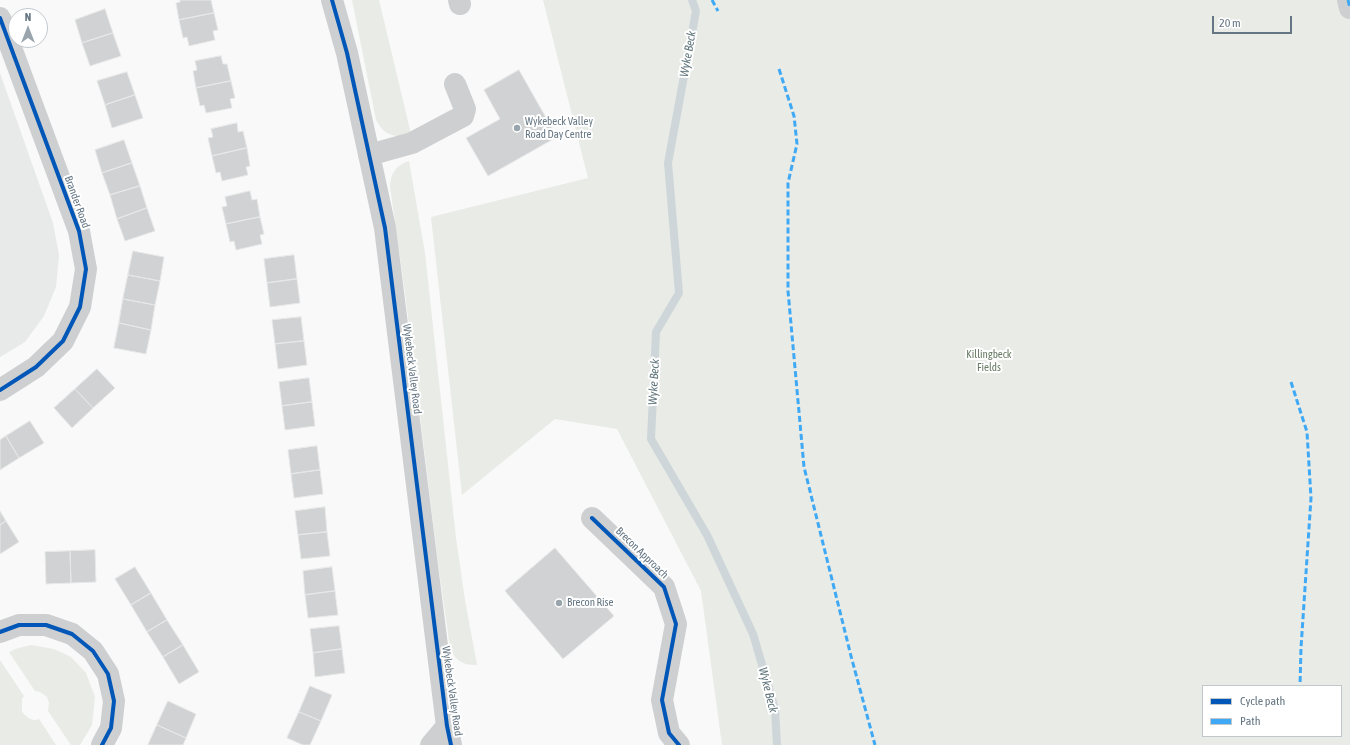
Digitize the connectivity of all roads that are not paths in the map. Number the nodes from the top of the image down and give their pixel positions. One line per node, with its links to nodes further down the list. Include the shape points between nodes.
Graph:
1 (332, 0): 6 (street, Wykebeck Valley Road, via 347,53)
2 (1348, 0): 3 (street)
3 (1350, 8)
4 (0, 18): 7 (street, Brander Road, via 79,231 86,269 80,306 63,341 36,367)
5 (455, 84): 6 (street, via 465,109 463,116 412,143)
6 (369, 156): 10 (street, Wykebeck Valley Road, via 385,228)
7 (0, 390)
8 (592, 518): 13 (street, Brecon Approach, via 664,587 676,624 662,700 669,732)
9 (0, 632): 11 (street, via 19,626 46,625 72,634 94,651 108,674 114,701 111,728)
10 (449, 735): 12 (street)
11 (102, 745)
12 (431, 745)
13 (679, 745)

